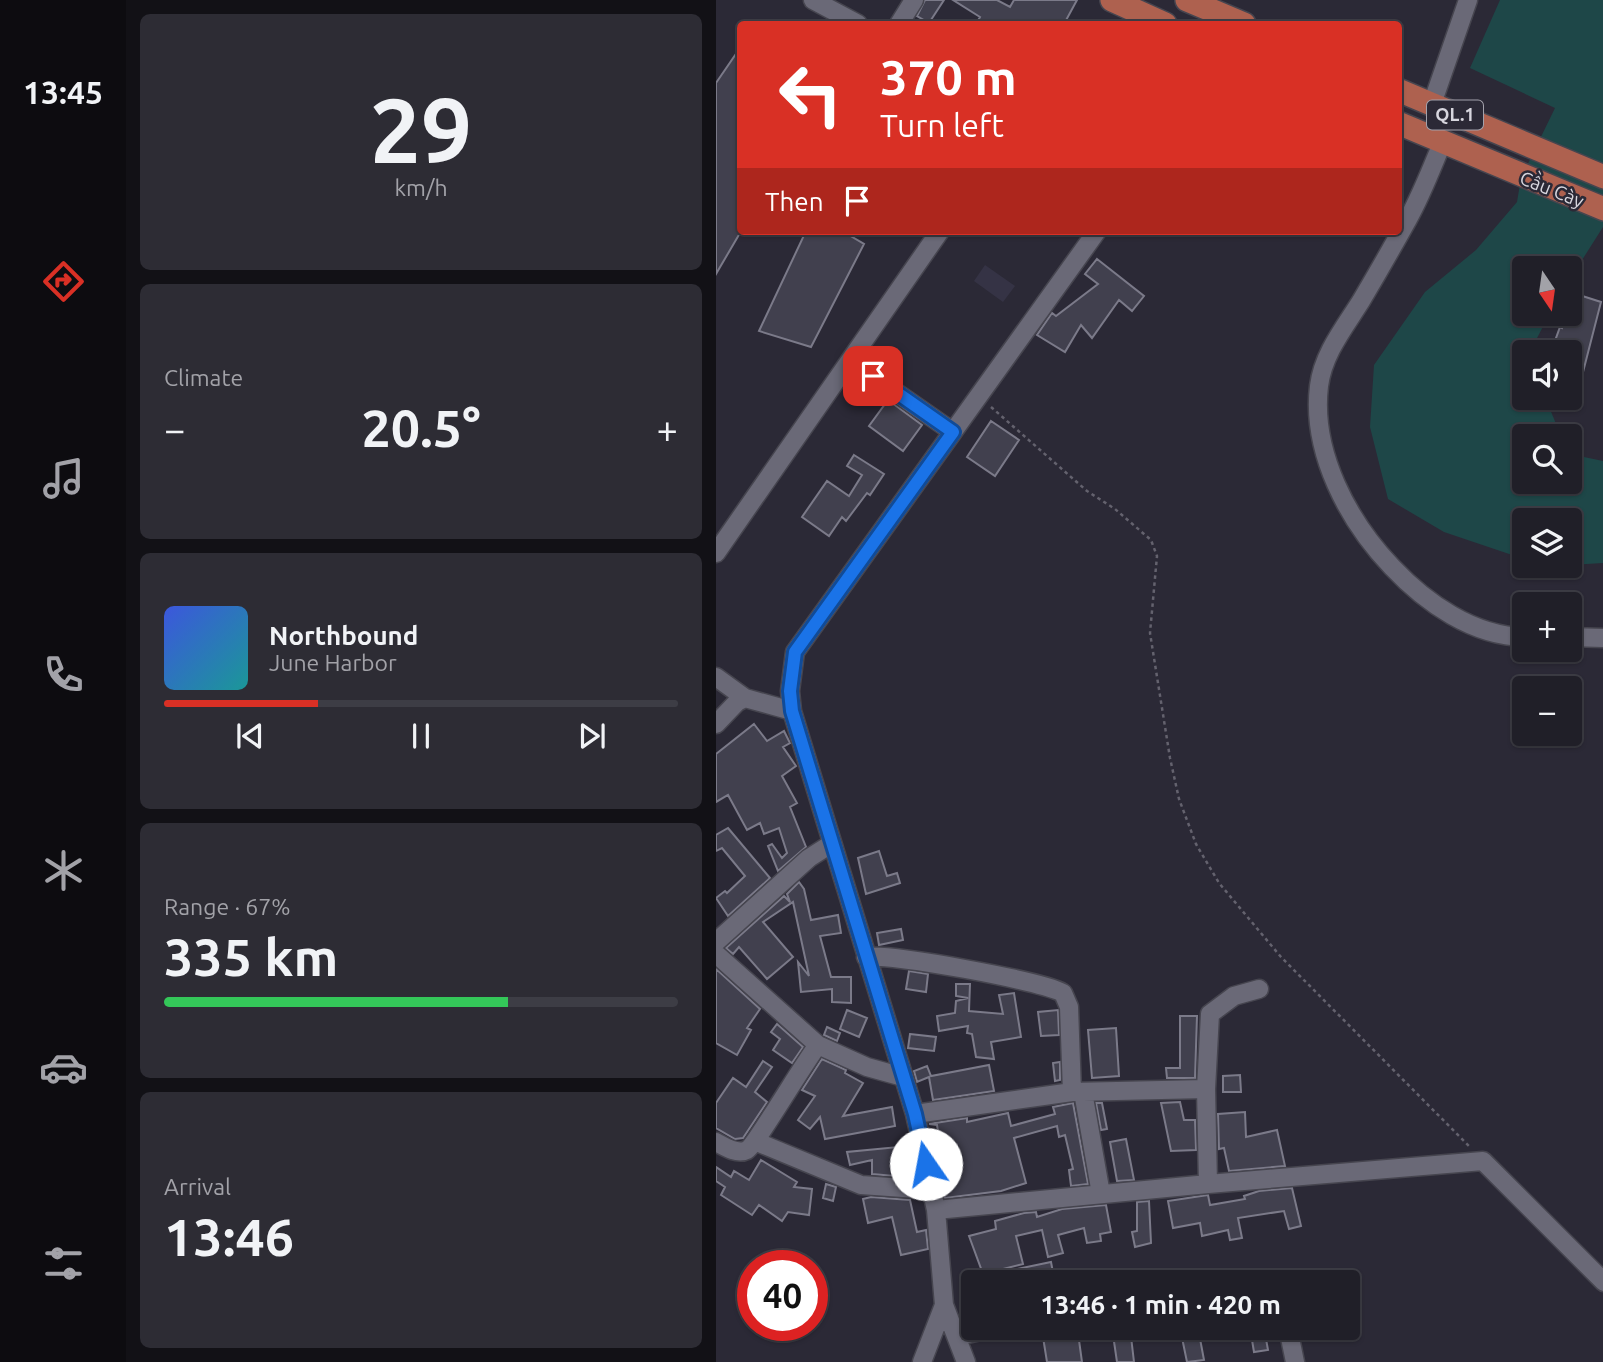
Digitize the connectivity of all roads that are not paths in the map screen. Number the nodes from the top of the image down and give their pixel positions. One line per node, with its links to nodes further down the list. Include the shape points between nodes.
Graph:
1 (813, 0): 6 (street)
2 (914, 0): 7 (street)
3 (1112, 0): 8 (main road)
4 (1187, 0): 9 (main road)
5 (1468, 0): 11 (street)
6 (852, 21)
7 (901, 21)
8 (1158, 21)
9 (1232, 21)
10 (1402, 92): 11 (main road, QL.1)
11 (1432, 104): 14 (main road, Cầu Cày / QL.1)
12 (1402, 125): 13 (main road, QL.1)
13 (1443, 141): 15 (main road, Cầu Cày / QL.1); 16 (street)
14 (1603, 177)
15 (1603, 209)
16 (1402, 230)
17 (937, 235): 20 (street)
18 (1094, 235): 21 (street)
19 (1399, 235): 23 (street, via 1327,357 1319,385 1318,420 1333,473 1356,524 1398,573 1449,614 1494,633)
20 (851, 361): 21 (street); 22 (street)
21 (953, 432): 28 (street, via 795,652)
22 (716, 553)
23 (1512, 635)
24 (1582, 637): 25 (street)
25 (1603, 638)
26 (716, 677): 27 (street)
27 (745, 698): 28 (street); 29 (street)
28 (792, 711): 30 (street)
29 (716, 724)
30 (831, 844): 31 (street, via 809,858); 33 (street)
31 (716, 942)
32 (716, 954): 35 (street)
33 (866, 957): 36 (street); 38 (street, via 885,956 974,972 1063,993 1069,1007)
34 (1259, 989): 37 (street, via 1234,996 1210,1014)
35 (818, 1045): 36 (street); 41 (street)
36 (903, 1077): 39 (street)
37 (1206, 1089): 38 (street); 42 (street)
38 (1077, 1092): 39 (street); 44 (street)
39 (915, 1114): 43 (street)
40 (716, 1142): 41 (street, via 737,1152)
41 (757, 1142): 43 (street, via 861,1185)
42 (1208, 1184): 44 (street); 46 (street, via 1483,1161)
43 (932, 1189): 45 (street)
44 (1102, 1194): 45 (street)
45 (936, 1210): 47 (street)
46 (1603, 1282)
47 (944, 1306): 49 (street); 51 (street)
48 (961, 1335): 49 (street)
49 (958, 1336): 52 (street)
50 (1290, 1340): 53 (street)
51 (922, 1362)
52 (966, 1362)
53 (1295, 1362)

